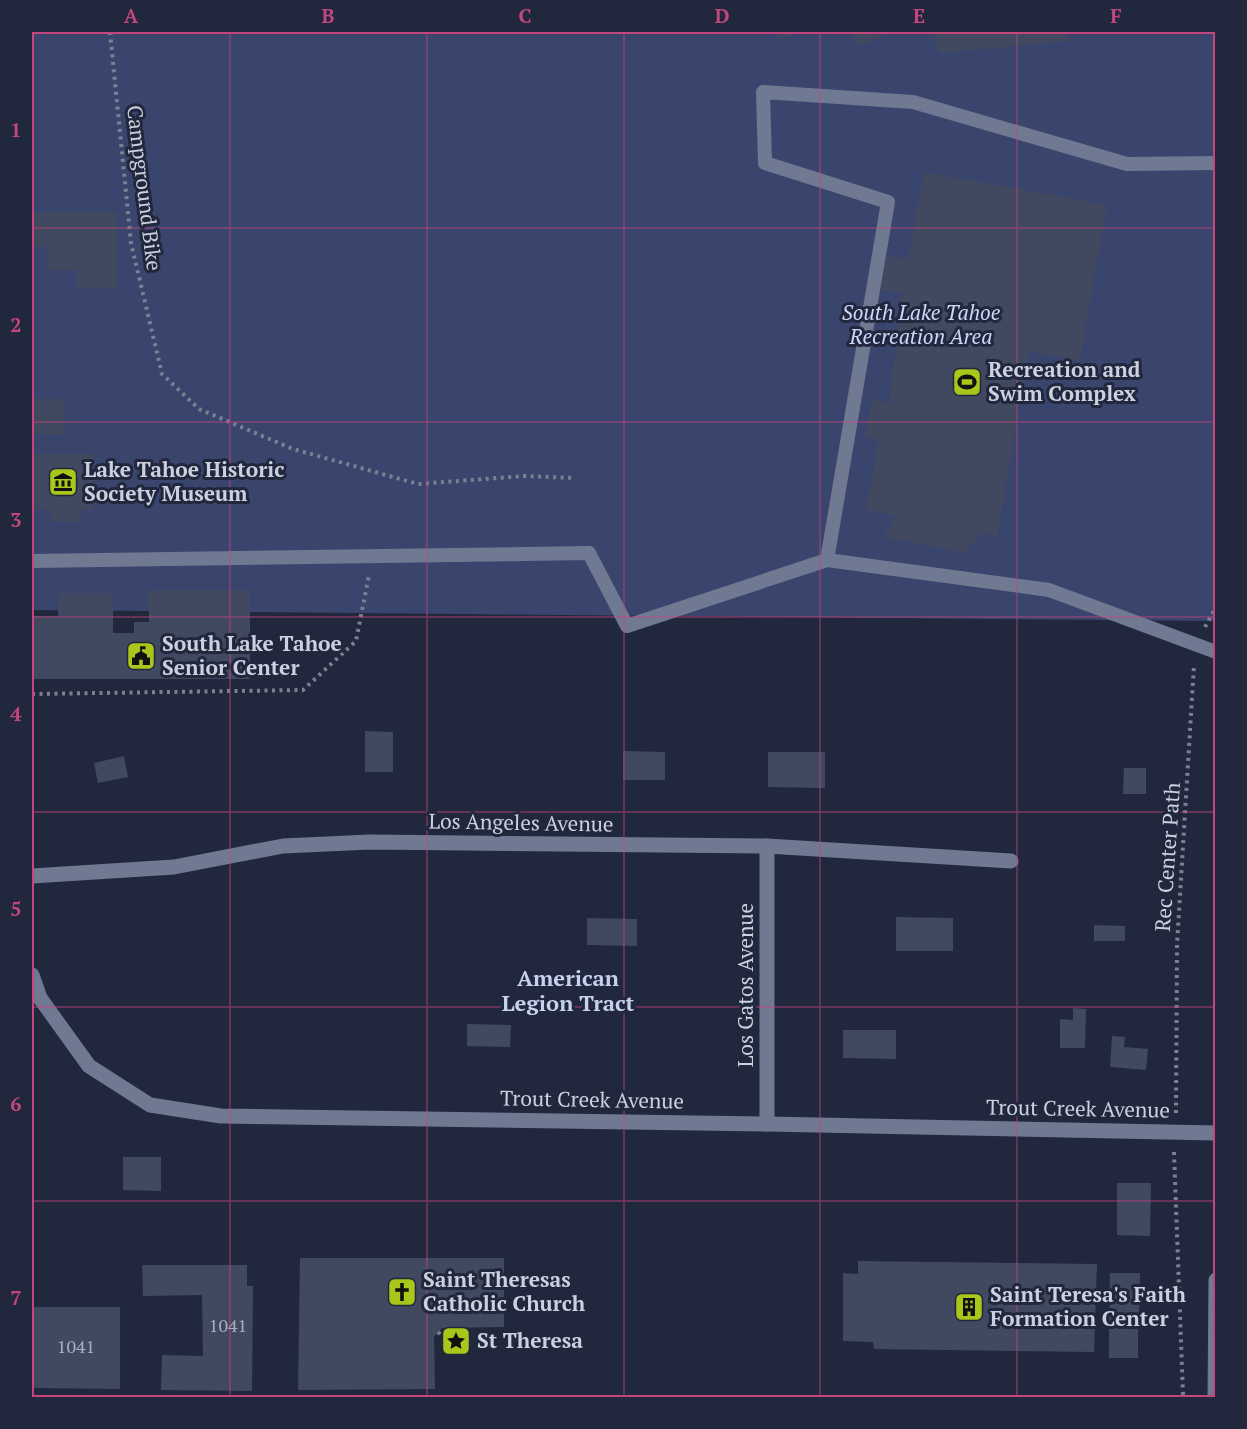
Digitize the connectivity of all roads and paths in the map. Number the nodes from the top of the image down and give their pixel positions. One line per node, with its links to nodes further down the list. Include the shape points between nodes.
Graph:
1 (110, 32): 3 (path, Campground Bike, via 131,243 162,374 199,409 293,450 418,484 524,476)
2 (1215, 163): 5 (lane, via 1127,164 913,102 763,92 765,163 888,202)
3 (575, 478)
4 (371, 556): 5 (lane, via 588,553 627,626); 6 (lane); 10 (path, via 356,641 303,690)
5 (827, 560): 8 (lane, via 1048,590)
6 (32, 561)
7 (1215, 607): 8 (path, Rec Center Path)
8 (1196, 645): 9 (lane); 15 (path, Rec Center Path, via 1177,945)
9 (1215, 652)
10 (32, 694)
11 (767, 846): 12 (street, Los Angeles Avenue); 13 (street, Los Angeles Avenue, via 370,842 284,846 174,867); 16 (street, Los Gatos Avenue)
12 (1011, 861)
13 (32, 876)
14 (32, 975): 16 (street, Trout Creek Avenue, via 40,998 89,1066 150,1105 221,1116)
15 (1176, 1114)
16 (767, 1124): 17 (street, Trout Creek Avenue)
17 (1215, 1133)
18 (1174, 1151): 22 (path)
19 (1215, 1280): 23 (street)
20 (438, 1332): 21 (path)
21 (459, 1353)
22 (1183, 1395)
23 (1215, 1398)

